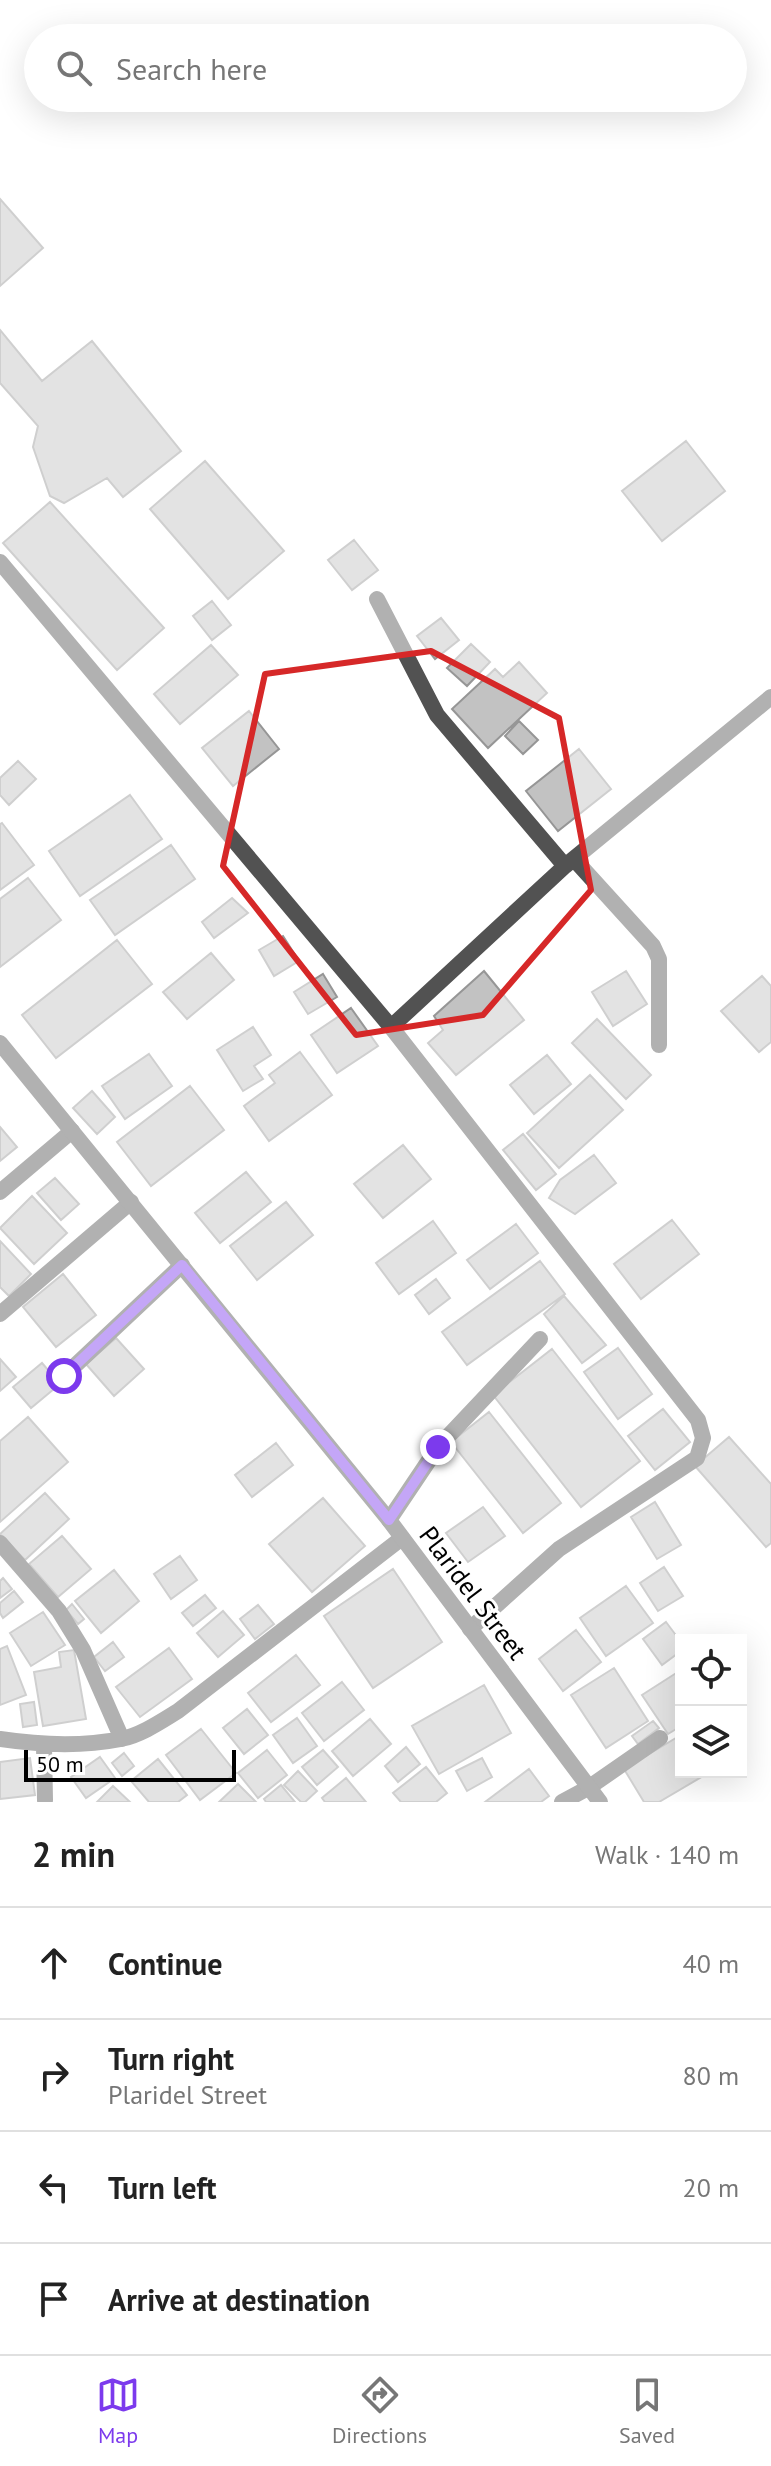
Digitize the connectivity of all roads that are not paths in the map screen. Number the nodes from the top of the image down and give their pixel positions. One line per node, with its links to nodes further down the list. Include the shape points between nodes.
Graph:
1 (0, 562): 5 (street)
2 (377, 599): 4 (street, via 437,715)
3 (771, 697): 4 (street)
4 (570, 862): 5 (street); 7 (street, via 653,946 659,959)
5 (391, 1027): 18 (street, via 698,1420 703,1438 697,1458 559,1549)
6 (0, 1043): 8 (street, Plaridel Street)
7 (659, 1045)
8 (72, 1131): 9 (street); 10 (street, Plaridel Street)
9 (0, 1192)
10 (131, 1202): 11 (street, Plaridel Street); 12 (street)
11 (182, 1265): 14 (street); 15 (street, Plaridel Street)
12 (0, 1314)
13 (540, 1339): 15 (street, via 438,1447)
14 (64, 1376)
15 (389, 1520): 16 (street, Plaridel Street)
16 (402, 1538): 18 (street, Plaridel Street); 21 (street, via 178,1711)
17 (0, 1543): 21 (street, via 59,1611 83,1650)
18 (470, 1629): 23 (street, Plaridel Street)
19 (660, 1738): 23 (street)
20 (0, 1739): 22 (street)
21 (122, 1739): 22 (street)
22 (44, 1746): 24 (street)
23 (588, 1788): 25 (street); 26 (street, Plaridel Street)
24 (46, 1801)
25 (562, 1802)
26 (600, 1802)

